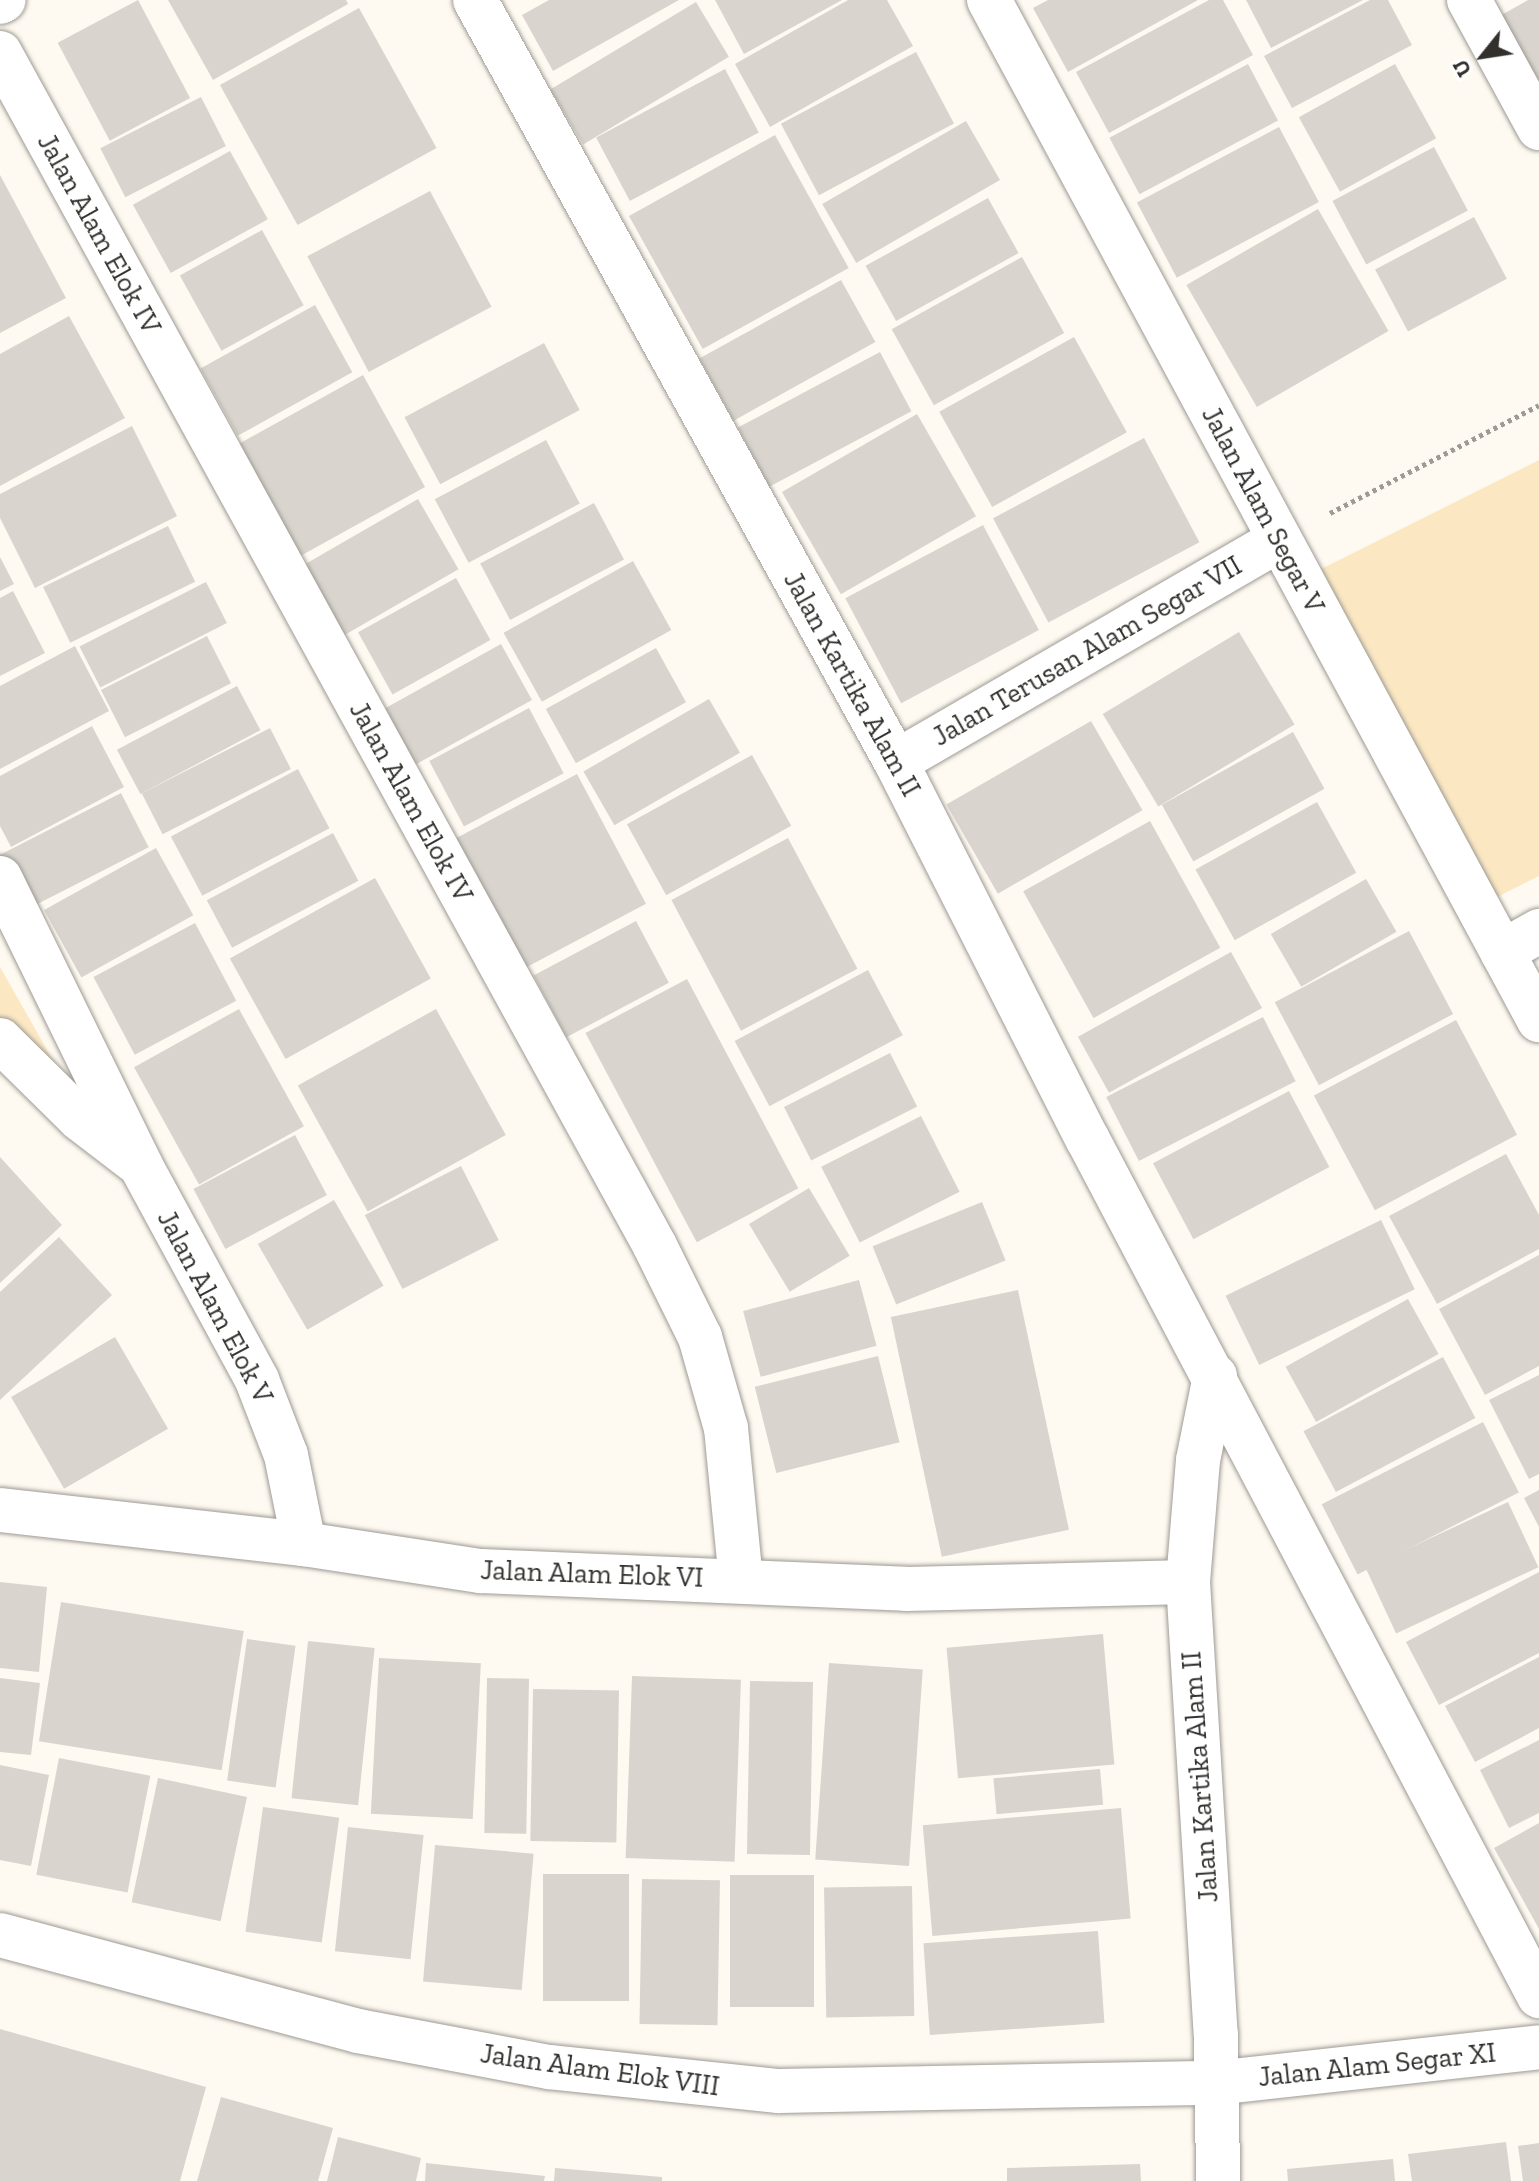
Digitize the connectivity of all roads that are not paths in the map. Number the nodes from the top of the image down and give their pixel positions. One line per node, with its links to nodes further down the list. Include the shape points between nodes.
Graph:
1 (475, 0): 7 (street, Jalan Kartika Alam II)
2 (989, 0): 6 (street, Jalan Alam Segar V)
3 (1469, 0): 5 (street)
4 (0, 53): 16 (street, Jalan Alam Elok IV, via 655,1246 700,1337 726,1428)
5 (1539, 128)
6 (1279, 540): 7 (street, Jalan Terusan Alam Segar VII); 9 (street, Jalan Alam Segar V)
7 (896, 762): 13 (street, Jalan Kartika Alam II)
8 (0, 878): 12 (street, Jalan Alam Elok V)
9 (1520, 941): 10 (street, Jalan Alam Segar V)
10 (1539, 1020)
11 (0, 1040): 12 (street, Jalan Alam Elok V, via 80,1119)
12 (141, 1166): 15 (street, Jalan Alam Elok V, via 257,1380 286,1455)
13 (1215, 1376): 17 (street, Jalan Kartika Alam II, via 1198,1460); 19 (street, Jalan Kartika Alam II)
14 (0, 1510): 15 (street, Jalan Alam Elok VI)
15 (304, 1544): 16 (street, Jalan Alam Elok VI, via 481,1571)
16 (741, 1580): 17 (street, Jalan Alam Elok VI, via 906,1589)
17 (1188, 1582): 21 (street, Jalan Kartika Alam II)
18 (0, 1935): 21 (street, Jalan Alam Elok VIII, via 358,2031 662,2082 779,2091)
19 (1539, 1996)
20 (1539, 2047): 21 (street, Jalan Alam Segar XI)
21 (1215, 2083): 22 (street, Jalan Kartika Alam II)
22 (1218, 2181)

